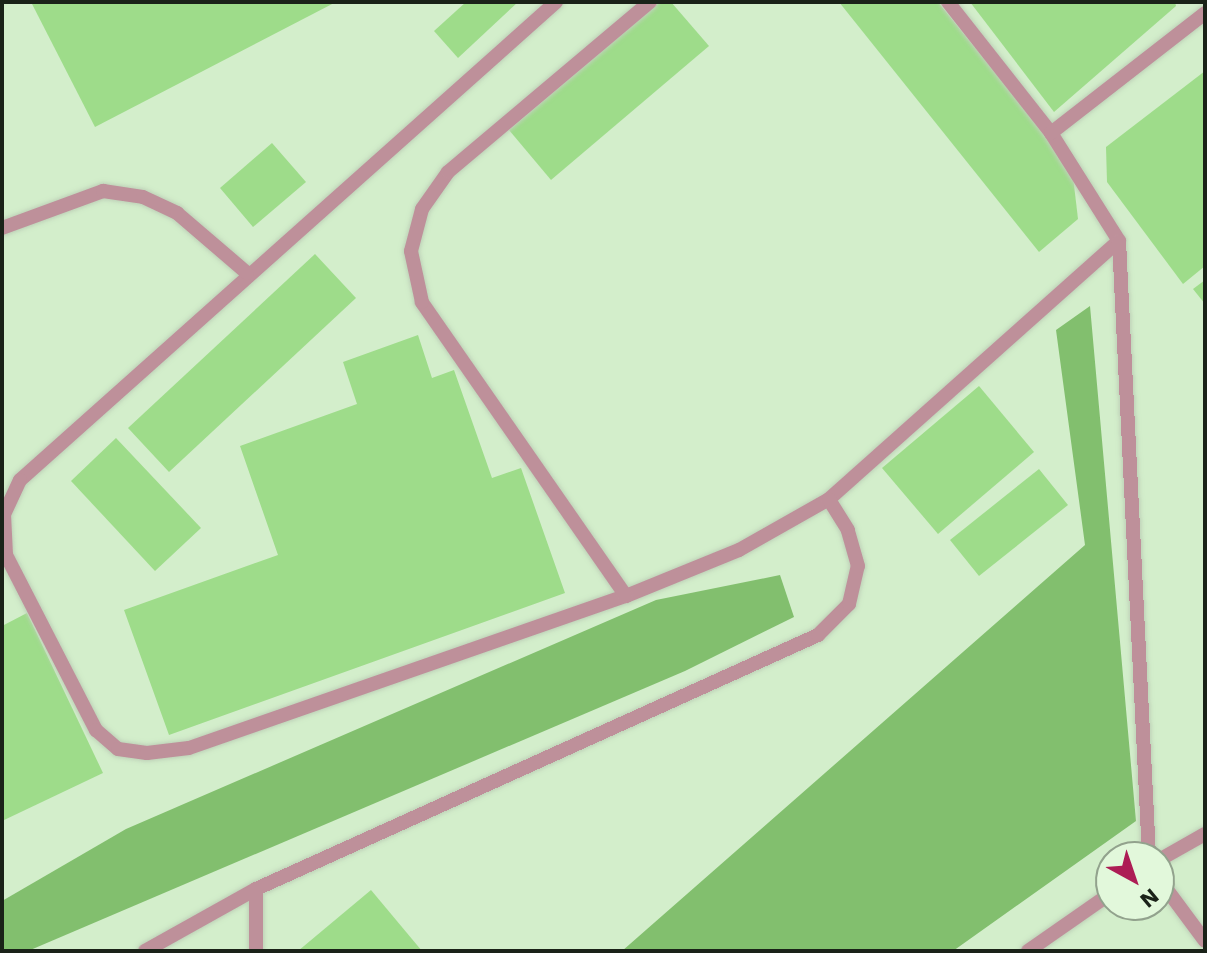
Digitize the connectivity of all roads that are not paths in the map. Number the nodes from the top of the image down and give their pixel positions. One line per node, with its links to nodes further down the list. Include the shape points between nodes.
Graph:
1 (556, 2): 8 (lane)
2 (650, 2): 12 (lane, via 448,172 422,209 411,251 422,302)
3 (948, 2): 5 (lane)
4 (1205, 13): 5 (lane)
5 (1051, 133): 7 (lane)
6 (2, 228): 8 (lane, via 103,191 143,197 177,213)
7 (1119, 241): 11 (lane); 14 (lane)
8 (247, 273): 9 (lane)
9 (20, 480): 10 (lane); 12 (lane, via 4,514 6,555 96,730 118,749 147,753 189,748)
10 (2, 495)
11 (829, 499): 12 (lane, via 739,550); 16 (lane, via 848,530 858,566 849,604 818,635)
12 (626, 596)
13 (1205, 834): 15 (lane)
14 (1148, 841)
15 (1175, 851)
16 (256, 889): 20 (lane); 21 (lane)
17 (1175, 901): 19 (lane)
18 (1095, 904): 22 (lane)
19 (1205, 941)
20 (145, 951)
21 (256, 951)
22 (1028, 951)

